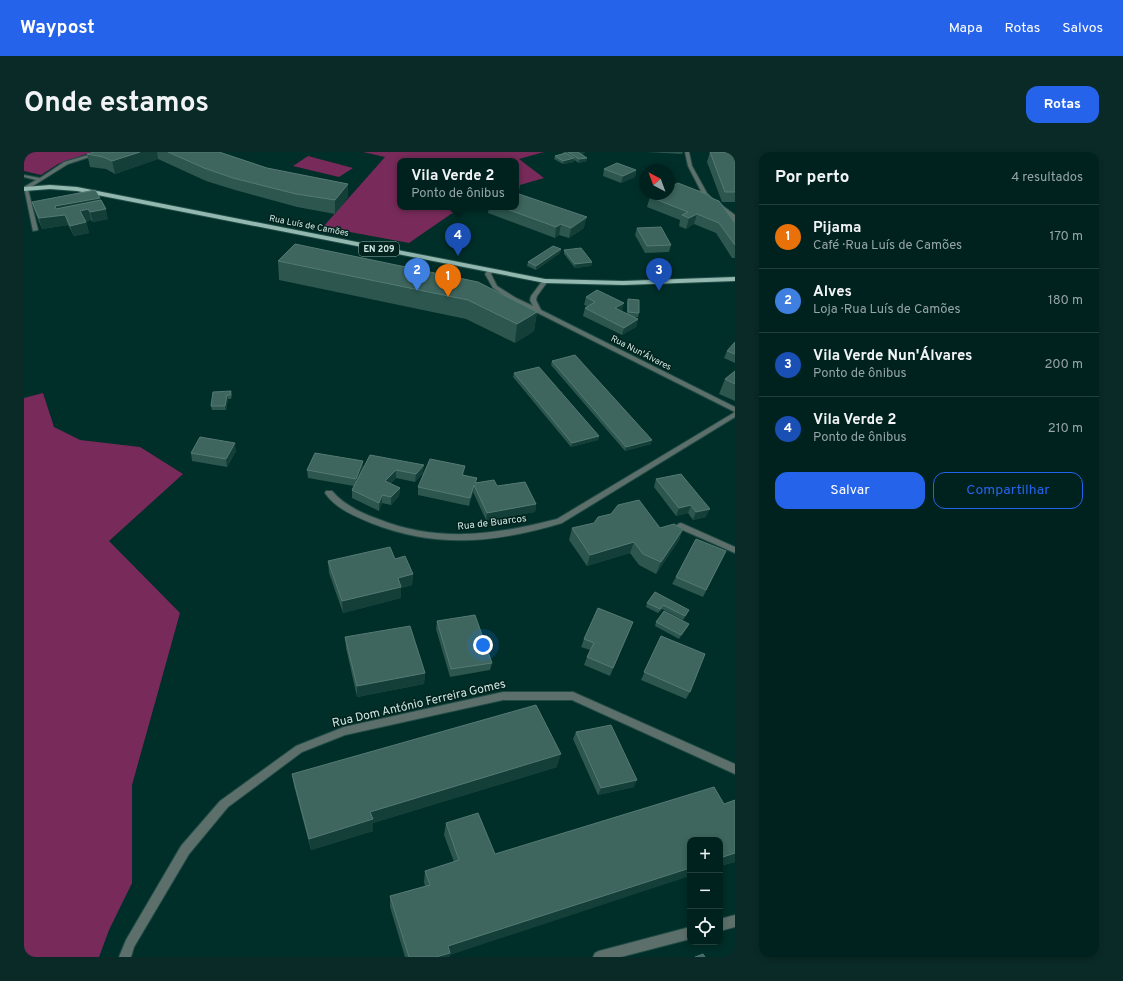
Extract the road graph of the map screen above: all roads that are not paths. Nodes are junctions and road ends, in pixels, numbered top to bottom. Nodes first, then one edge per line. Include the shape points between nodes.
1 (103, 152) edge
2 (687, 152) edge
3 (24, 176) edge
4 (40, 179) junction
5 (25, 188) edge
6 (735, 221) edge
7 (35, 230) dead end
8 (490, 271) junction
9 (735, 278) edge
10 (545, 281) junction
11 (539, 313) junction
12 (735, 410) edge
13 (735, 414) edge
14 (329, 493) dead end
15 (681, 526) edge
16 (735, 550) edge
17 (735, 769) edge
18 (735, 921) edge
19 (723, 924) edge
20 (687, 934) edge
21 (126, 957) edge
22 (599, 957) edge

1 - 4 street via 66,163
2 - 6 street via 690,166 706,196
3 - 4 street
4 - 5 street
5 - 7 street
5 - 8 main road, Rua Luís de Camões / EN 209 via 50,187 84,191
8 - 10 main road, Rua Luís de Camões / EN 209
8 - 11 street, Rua Nun'Álvares via 488,274 495,287
9 - 10 main road, Rua Luís de Camões / EN 209 via 623,283
10 - 11 street via 532,300
11 - 12 street, Rua Nun'Álvares
13 - 14 street, Rua de Buarcos via 559,521 527,530 452,538 402,533 352,512
15 - 16 street
17 - 21 street, Rua Dom António Ferreira Gomes via 573,696 504,696 344,731 299,749 224,804 185,850 130,944
18 - 19 street
20 - 22 street

